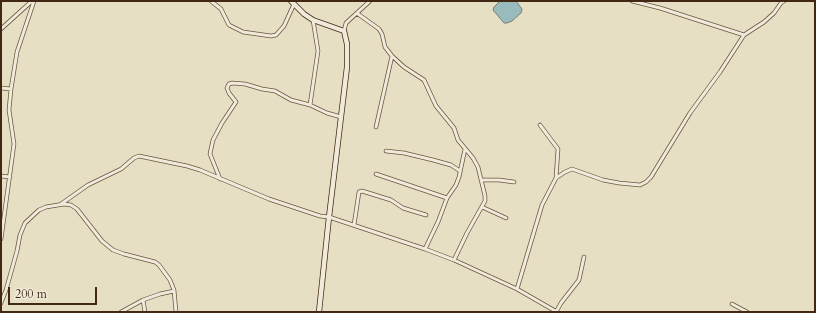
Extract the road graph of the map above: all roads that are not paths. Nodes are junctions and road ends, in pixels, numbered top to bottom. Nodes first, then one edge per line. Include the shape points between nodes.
1 (33, 1) edge
2 (211, 1) edge
3 (370, 1) edge
4 (632, 1) edge
5 (784, 1) edge
6 (292, 3) edge
7 (358, 14) junction
8 (313, 20) junction
9 (1, 29) edge
10 (344, 31) junction
11 (744, 35) junction
12 (392, 56) junction
13 (1, 88) edge
14 (11, 89) junction
15 (310, 105) junction
16 (340, 117) junction
17 (540, 125) dead end
18 (376, 127) dead end
19 (465, 149) junction
20 (386, 150) dead end
21 (461, 171) junction
22 (376, 174) dead end
23 (1, 176) edge
24 (10, 177) junction
25 (556, 178) junction
26 (220, 179) junction
27 (482, 180) junction
28 (514, 182) dead end
29 (447, 198) junction
30 (1, 200) edge
31 (7, 200) junction
32 (61, 204) junction
33 (482, 207) junction
34 (426, 215) dead end
35 (329, 217) junction
36 (506, 218) dead end
37 (2, 220) edge
38 (354, 225) junction
39 (1, 239) edge
40 (425, 249) junction
41 (584, 257) dead end
42 (454, 260) junction
43 (517, 289) junction
44 (174, 291) junction
45 (143, 300) junction
46 (1, 303) edge
47 (732, 304) dead end
48 (121, 312) edge
49 (145, 312) edge
50 (176, 312) edge
51 (319, 312) edge
52 (556, 312) edge
53 (747, 312) edge

1 - 9 street
1 - 14 street via 17,52
2 - 6 street via 221,9 229,25 243,32 271,36 276,35 284,26
3 - 7 street
4 - 11 street
5 - 11 street via 764,22
6 - 8 street
7 - 10 street via 346,23
7 - 12 street via 379,29 385,47
8 - 10 street
8 - 15 street via 318,51
10 - 16 street via 348,56
11 - 25 street via 646,182 640,185 619,183 572,169
12 - 18 street
12 - 19 street via 424,80 436,106 454,128 458,140
13 - 14 street
14 - 24 street via 9,110 14,144
15 - 16 street
15 - 26 street via 291,100 275,91 245,84 229,84 227,88 236,102 213,140 210,154
16 - 35 street
17 - 25 street via 558,148
19 - 21 street
19 - 27 street via 473,158
20 - 21 street via 437,161
21 - 29 street via 454,190
22 - 29 street
23 - 24 street
24 - 31 street
25 - 43 street via 542,205
26 - 32 street via 187,166 139,156
26 - 35 street via 301,210
27 - 28 street
27 - 33 street via 485,196
29 - 40 street
30 - 31 street
31 - 37 street
32 - 44 street via 71,205 77,209 102,241 113,250 155,262 170,280
32 - 46 street via 39,210 25,223
33 - 36 street
33 - 42 street
34 - 38 street via 362,191 358,193
35 - 38 street
35 - 51 street
37 - 39 street
38 - 40 street
40 - 42 street
41 - 52 street via 579,280
42 - 43 street
43 - 52 street
44 - 45 street
44 - 50 street
45 - 48 street
45 - 49 street
47 - 53 street

